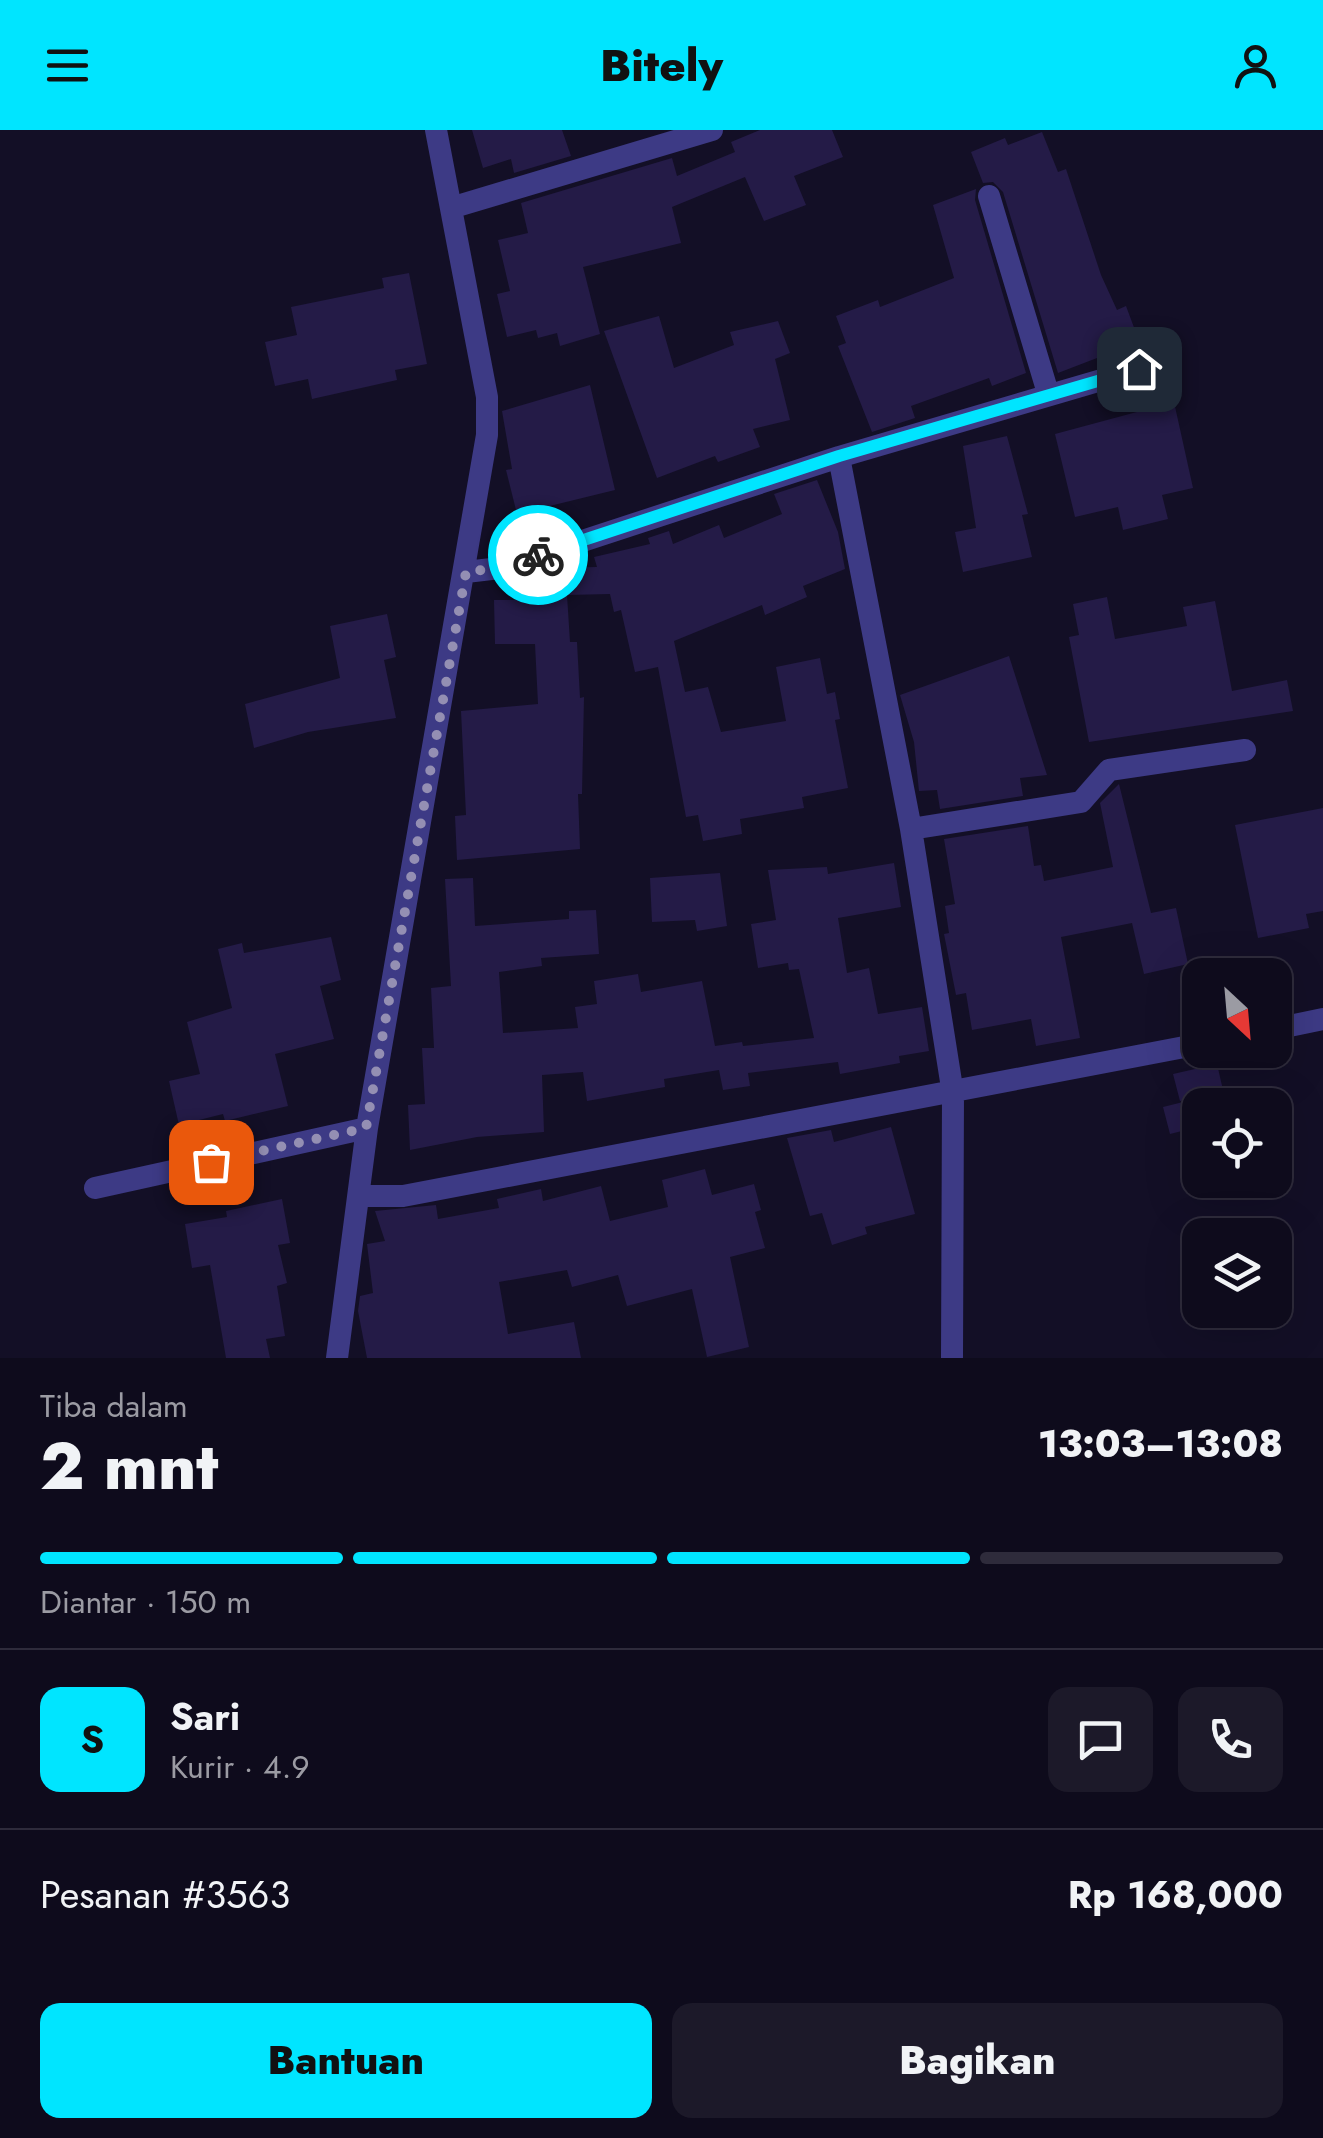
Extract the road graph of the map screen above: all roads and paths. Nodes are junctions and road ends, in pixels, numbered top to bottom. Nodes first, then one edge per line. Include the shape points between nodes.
1 (436, 130) edge
2 (712, 130) edge
3 (989, 196) dead end
4 (454, 207) junction
5 (1139, 369) dead end
6 (1048, 393) junction
7 (839, 456) junction
8 (466, 572) junction
9 (1245, 750) dead end
10 (911, 829) junction
11 (1323, 1019) edge
12 (1292, 1025) edge
13 (1182, 1048) edge
14 (953, 1094) junction
15 (366, 1128) junction
16 (95, 1188) dead end
17 (361, 1196) junction
18 (337, 1358) edge
19 (952, 1358) edge

1 - 4 street
2 - 4 street
3 - 6 street
4 - 8 street via 487,397
5 - 6 street
6 - 7 street
7 - 8 street via 500,568
7 - 10 street
8 - 15 street
9 - 10 street via 1109,770 1081,802
10 - 14 street
11 - 12 street
13 - 14 street
14 - 17 street via 404,1196
14 - 19 street
15 - 16 street
15 - 17 street
17 - 18 street

